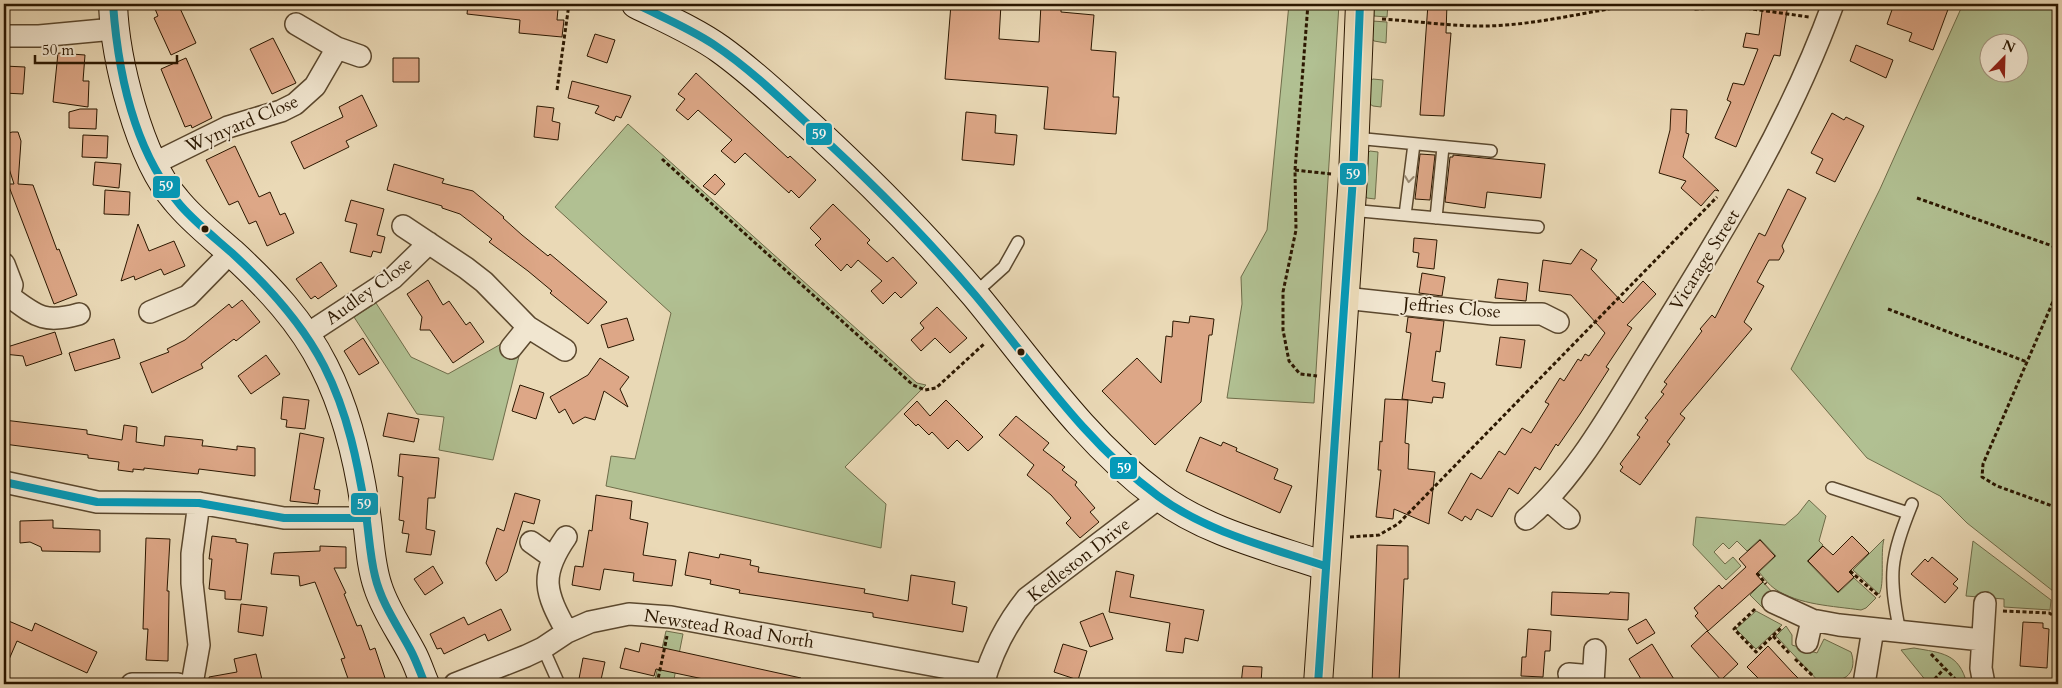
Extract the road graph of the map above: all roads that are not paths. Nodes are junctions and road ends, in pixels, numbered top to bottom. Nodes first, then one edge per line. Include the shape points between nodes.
1 (636, 4) edge
2 (1360, 11) edge
3 (1830, 12) edge
4 (114, 16) edge
5 (296, 24) dead end
6 (4, 36) edge
7 (337, 48) junction
8 (360, 56) dead end
9 (1354, 138) junction
10 (1414, 144) junction
11 (1443, 147) junction
12 (1491, 152) dead end
13 (153, 164) junction
14 (1349, 210) junction
15 (1405, 215) junction
16 (1436, 218) junction
17 (403, 226) dead end
18 (1538, 227) dead end
19 (1018, 242) dead end
20 (429, 243) junction
21 (231, 252) junction
22 (4, 264) edge
23 (974, 294) junction
24 (6, 296) edge
25 (1344, 298) junction
26 (150, 313) dead end
27 (79, 314) dead end
28 (1558, 322) dead end
29 (528, 327) junction
30 (306, 335) junction
31 (511, 348) dead end
32 (565, 350) dead end
33 (4, 482) edge
34 (1832, 488) dead end
35 (1160, 497) junction
36 (1548, 500) junction
37 (200, 503) junction
38 (367, 518) junction
39 (1569, 518) dead end
40 (1526, 519) dead end
41 (566, 537) dead end
42 (530, 542) dead end
43 (552, 557) junction
44 (1325, 566) junction
45 (1773, 602) dead end
46 (1985, 606) road end
47 (1812, 620) junction
48 (1873, 629) junction
49 (567, 632) junction
50 (1908, 633) junction
51 (1982, 640) junction
52 (1807, 642) dead end
53 (544, 648) junction
54 (1595, 650) dead end
55 (1569, 674) dead end
56 (985, 679) edge
57 (1593, 680) edge
58 (132, 684) edge
59 (178, 684) edge
60 (192, 684) edge
61 (425, 684) edge
62 (455, 684) edge
63 (559, 684) edge
64 (1318, 684) edge
65 (1864, 684) edge
66 (1984, 684) edge

1 - 23 street via 719,48 771,91 901,214
2 - 9 main road
3 - 36 street, Vicarage Street via 1787,115 1749,187 1613,409
4 - 6 street via 39,36
4 - 13 street via 129,102
5 - 7 street
7 - 8 street
7 - 13 street, Wynyard Close via 315,86 295,104 228,128
9 - 10 lane
9 - 14 main road
10 - 11 lane
10 -> 15 lane
11 - 12 lane
11 - 16 lane
13 - 21 street via 174,198
14 - 15 lane
14 - 25 main road
15 - 16 lane
16 - 18 lane
17 - 20 street, Audley Close
19 - 23 lane via 1004,267
20 - 29 street, Audley Close via 484,282
20 - 30 street, Audley Close via 393,278
21 - 26 street via 188,296
21 - 30 street via 283,304
22 - 24 street via 12,285
23 - 35 street via 1104,450
24 - 27 street via 32,314 47,318 60,320
25 - 28 street, Jeffries Close via 1493,314 1542,314
25 - 44 main road
29 - 31 street
29 - 32 street, Audley Close
30 - 38 street via 324,366 343,413
33 - 37 street via 97,502
34 - 50 lane via 1910,509 1895,549 1892,569 1895,607
35 - 44 street via 1223,531
35 - 56 street, Kedleston Drive via 1027,598 1000,638
36 - 39 street
36 - 40 street, Vicarage Street
37 - 38 street via 284,518
37 - 60 street via 192,554 199,645
38 - 61 street via 378,588
41 - 43 street
42 - 43 street
43 - 49 street via 548,568 550,590
44 - 64 main road
45 - 47 street
46 - 51 street
47 - 48 street
47 - 52 street
48 - 50 street
48 - 65 street
49 - 53 street, Newstead Road North
49 - 56 street, Newstead Road North via 612,616 629,614 672,618
50 - 51 street
51 - 66 street
53 - 62 street, Newstead Road North
53 - 63 lane
54 - 57 street
55 - 57 street
58 - 59 street

